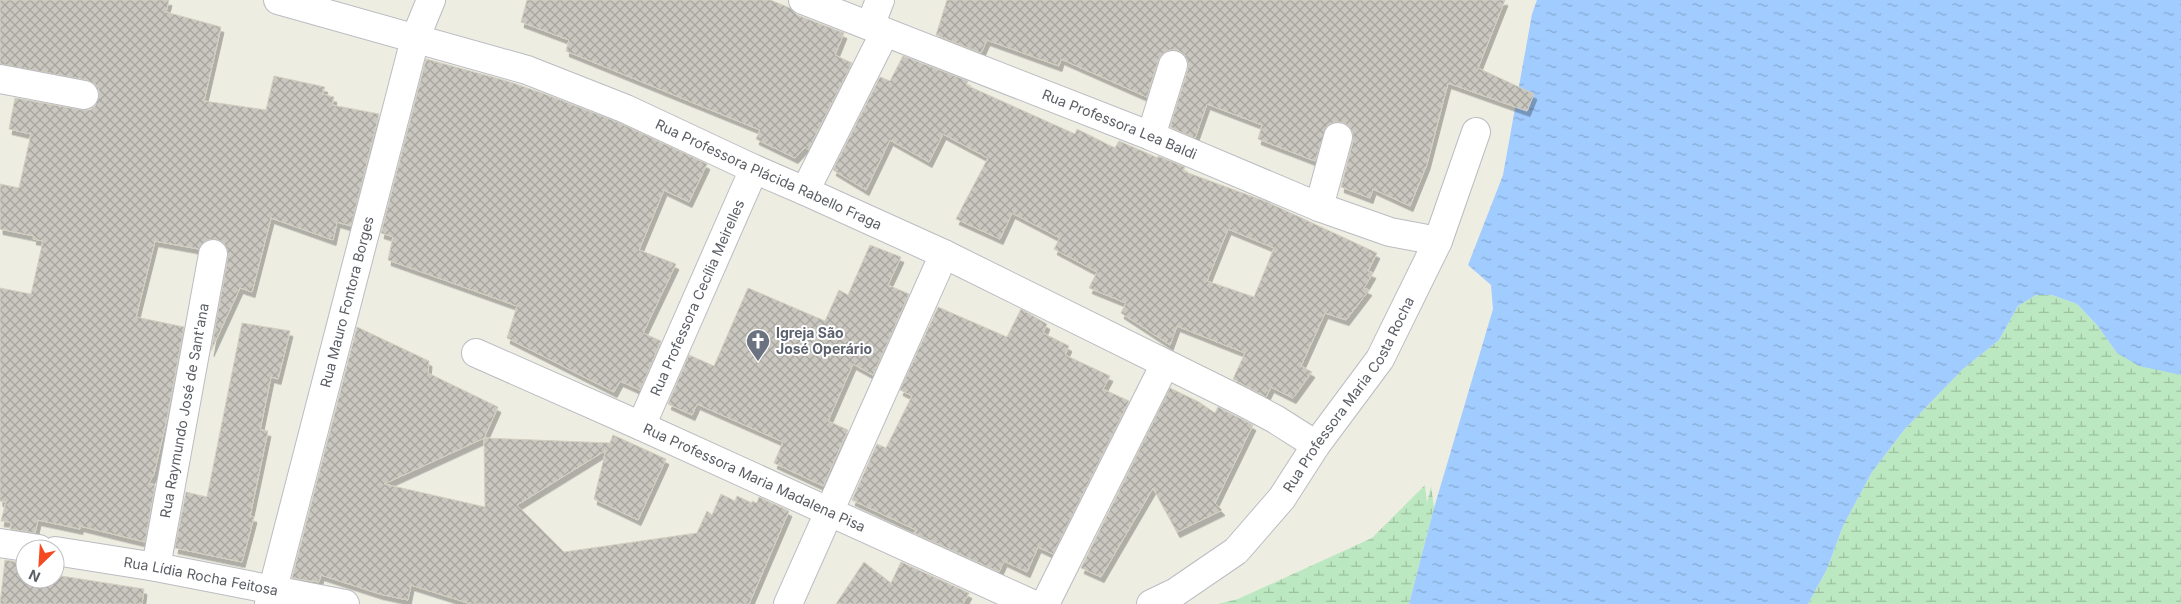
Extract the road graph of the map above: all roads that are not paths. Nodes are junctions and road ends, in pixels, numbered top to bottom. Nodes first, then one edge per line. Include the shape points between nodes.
1 (278, 0) edge
2 (431, 0) edge
3 (803, 0) edge
4 (880, 0) edge
5 (877, 29) junction
6 (416, 39) junction
7 (1173, 65) dead end
8 (0, 79) edge
9 (84, 96) dead end
10 (1476, 132) dead end
11 (1151, 136) junction
12 (1338, 137) dead end
13 (754, 169) junction
14 (805, 190) junction
15 (1319, 207) junction
16 (1438, 241) junction
17 (213, 254) dead end
18 (944, 254) junction
19 (476, 354) dead end
20 (1165, 364) junction
21 (641, 426) junction
22 (1316, 445) junction
23 (830, 512) junction
24 (0, 543) edge
25 (15, 545) edge
26 (65, 553) edge
27 (156, 567) junction
28 (271, 596) edge
29 (345, 604) edge
30 (788, 604) edge
31 (1032, 604) edge
32 (1045, 604) edge
33 (1151, 604) edge

1 - 6 street, Rua Professora Plácida Rabello Fraga
2 - 6 street, Rua Mauro Fontora Borges
3 - 5 street, Rua Professora Lea Baldi
4 - 5 street
5 - 11 street, Rua Professora Lea Baldi
5 - 14 street
6 - 13 street, Rua Professora Plácida Rabello Fraga via 528,70 626,109
6 - 28 street, Rua Mauro Fontora Borges
7 - 11 street
8 - 9 street
10 - 16 street, Rua Professora Maria Costa Rocha
11 - 15 street, Rua Professora Lea Baldi
12 - 15 street
13 - 14 street, Rua Professora Plácida Rabello Fraga
13 - 21 street, Rua Professora Cecília Meirelles
14 - 18 street, Rua Professora Plácida Rabello Fraga
15 - 16 street, Rua Professora Lea Baldi via 1390,232
16 - 22 street, Rua Professora Maria Costa Rocha via 1380,359
17 - 27 street, Rua Raymundo José de Sant'ana
18 - 20 street, Rua Professora Plácida Rabello Fraga
18 - 23 street
19 - 21 street, Rua Professora Maria Madalena Pisa
20 - 22 street, Rua Professora Plácida Rabello Fraga via 1275,419
20 - 32 street
21 - 23 street, Rua Professora Maria Madalena Pisa
22 - 33 street, Rua Professora Maria Costa Rocha via 1282,498 1236,551 1176,592
23 - 30 street
23 - 31 street, Rua Professora Maria Madalena Pisa
24 - 25 street
26 - 27 street, Rua Lídia Rocha Feitosa
27 - 28 street, Rua Lídia Rocha Feitosa
28 - 29 street, Rua Lídia Rocha Feitosa

